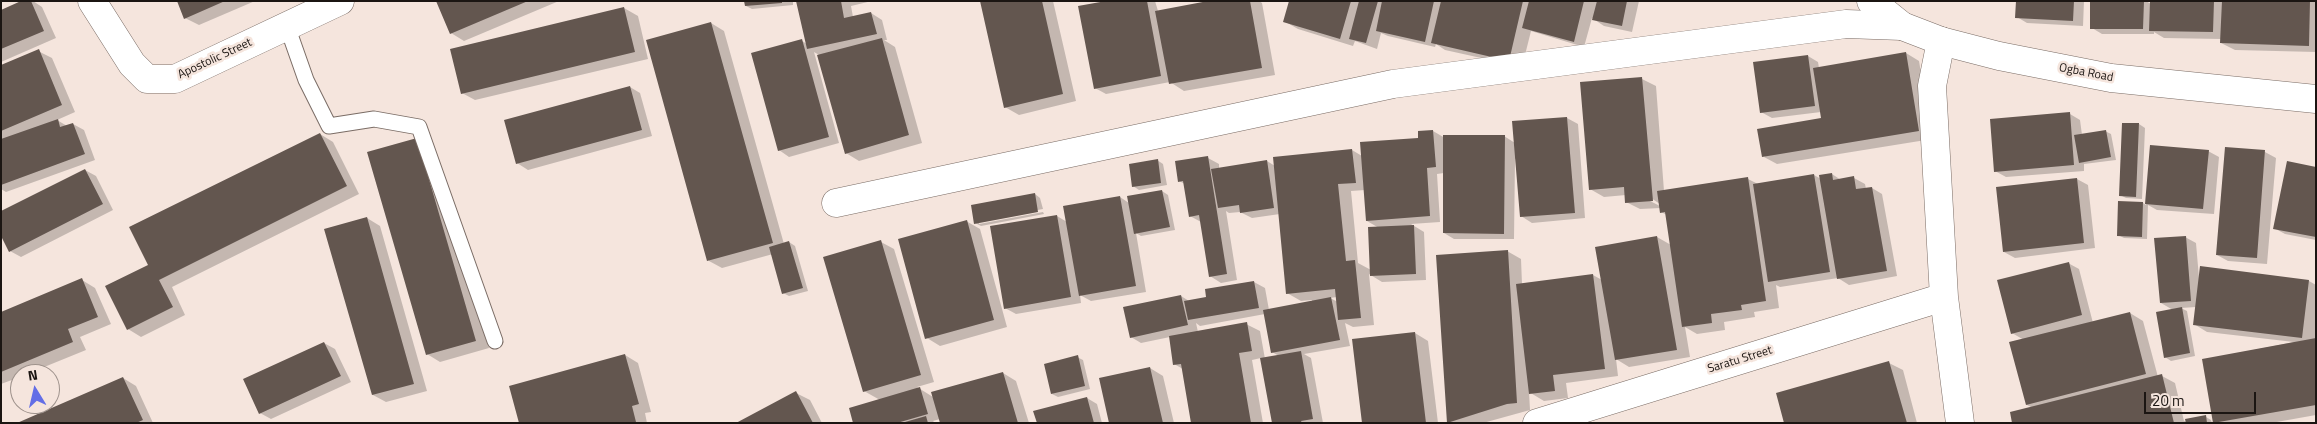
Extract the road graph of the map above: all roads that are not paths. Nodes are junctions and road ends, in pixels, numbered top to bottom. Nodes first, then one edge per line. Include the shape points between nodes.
1 (92, 1) edge
2 (340, 1) edge
3 (1870, 1) edge
4 (287, 26) junction
5 (1902, 26) junction
6 (1941, 41) junction
7 (2316, 98) edge
8 (836, 203) dead end
9 (1944, 297) junction
10 (495, 340) dead end
11 (1537, 423) edge
12 (1960, 423) edge

1 - 4 street, Apostolic Street via 132,64 147,79 175,79
2 - 4 street, Apostolic Street
3 - 5 street, Ogba Road
4 - 10 lane via 306,80 330,126 374,118 419,127
5 - 6 street, Ogba Road
5 - 8 street via 1846,24 1393,84
6 - 7 street, Ogba Road via 2111,78
6 - 9 street via 1932,86
9 - 11 street, Saratu Street
9 - 12 street

